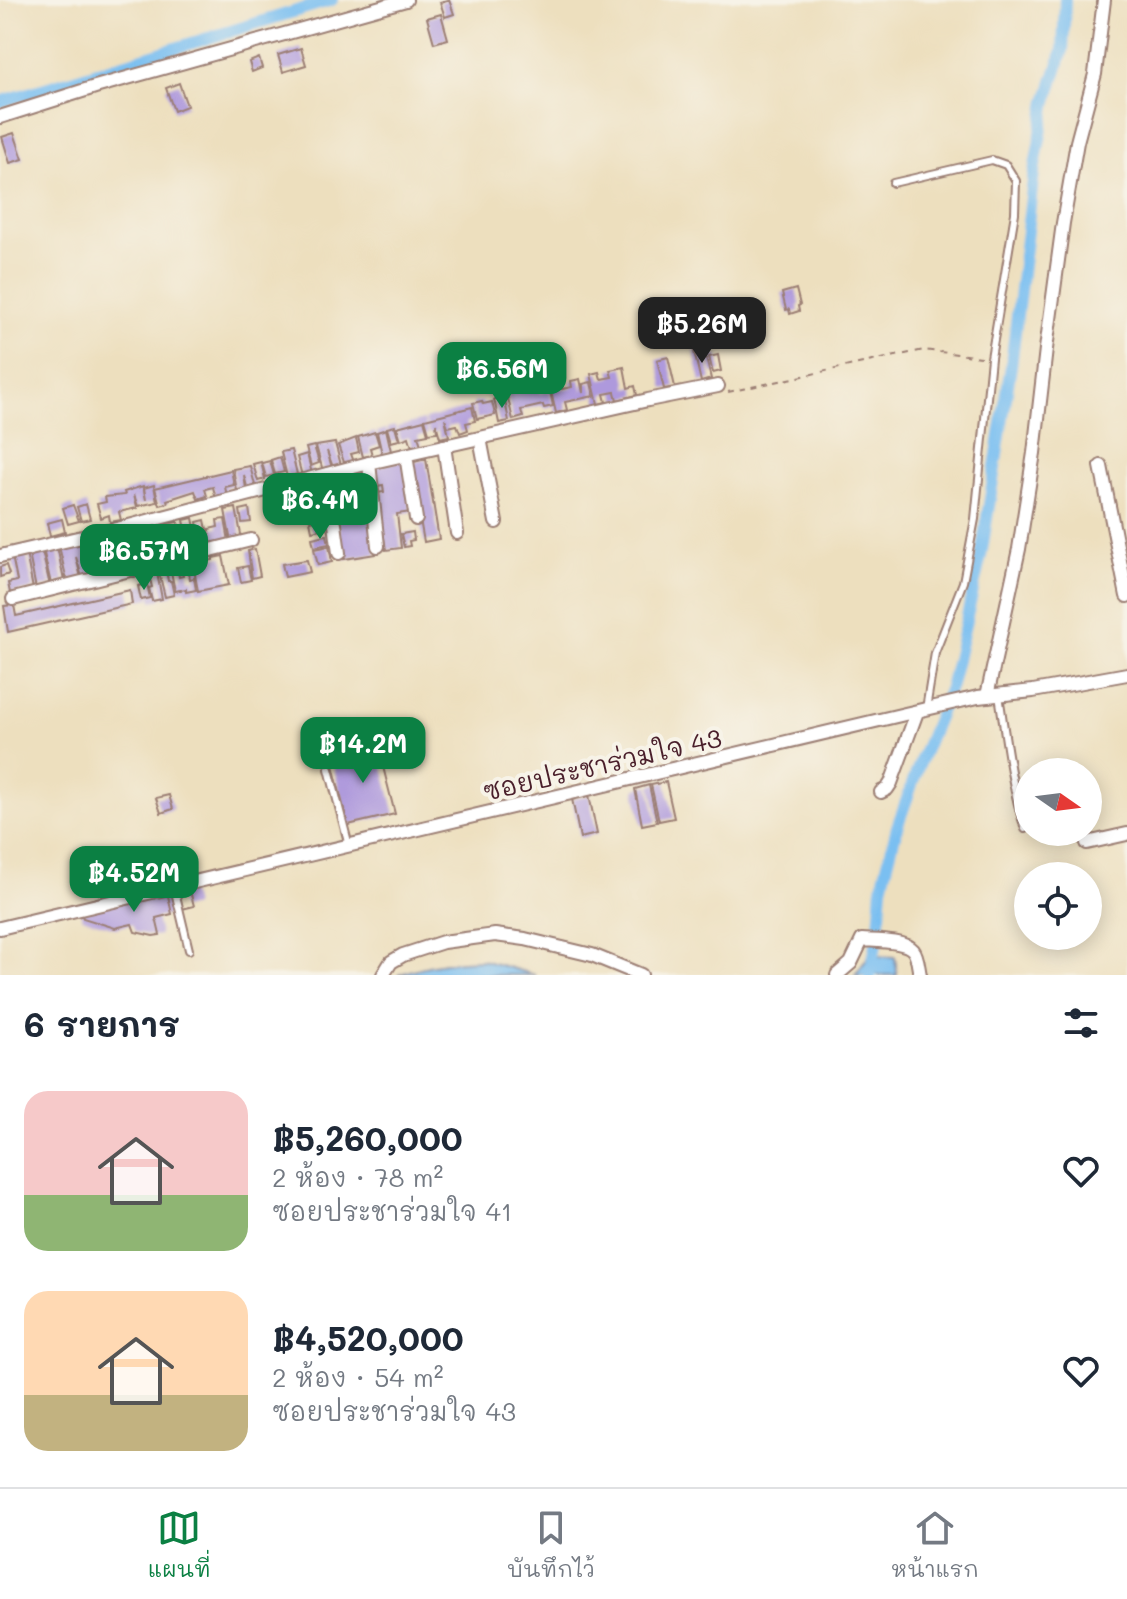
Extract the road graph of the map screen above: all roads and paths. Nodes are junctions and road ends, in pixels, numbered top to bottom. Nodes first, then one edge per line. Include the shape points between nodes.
1 (406, 0) edge
2 (1104, 0) edge
3 (0, 117) edge
4 (893, 183) dead end
5 (991, 358) junction
6 (721, 389) joint
7 (480, 438) junction
8 (444, 446) junction
9 (406, 455) junction
10 (369, 463) junction
11 (1101, 466) dead end
12 (328, 474) junction
13 (416, 519) dead end
14 (496, 522) dead end
15 (125, 527) junction
16 (457, 533) dead end
17 (251, 540) dead end
18 (378, 546) dead end
19 (339, 553) dead end
20 (0, 556) edge
21 (134, 570) junction
22 (1126, 579) edge
23 (1127, 596) edge
24 (13, 599) dead end
25 (1127, 674) edge
26 (988, 696) junction
27 (925, 710) junction
28 (329, 769) dead end
29 (1014, 783) edge
30 (881, 792) dead end
31 (1127, 834) edge
32 (1102, 840) edge
33 (349, 846) junction
34 (174, 887) junction
35 (0, 928) edge
36 (189, 950) dead end
37 (383, 975) edge
38 (641, 975) edge
39 (837, 975) edge
40 (920, 975) edge

1 - 3 street
2 - 26 street via 1095,74 1063,223 1019,549
4 - 5 lane via 992,160 1006,165 1016,181
5 - 6 path via 924,350
5 - 27 lane via 975,519 963,582 935,653
6 - 7 street
7 - 8 street
7 - 14 street
8 - 9 street
8 - 16 street
9 - 10 street
9 - 13 street
10 - 12 street
10 - 18 street
11 - 22 street
12 - 15 street
12 - 19 street
15 - 20 street
15 - 21 street
17 - 21 street
21 - 24 street
22 - 23 street
25 - 26 street, ซอยประชาร่วมใจ 43
26 - 27 street, ซอยประชาร่วมใจ 43
26 - 29 lane
27 - 30 street via 891,783
27 - 33 street, ซอยประชาร่วมใจ 43
28 - 33 lane
31 - 32 street
33 - 34 street, ซอยประชาร่วมใจ 43
34 - 35 street, ซอยประชาร่วมใจ 43
34 - 36 lane
37 - 38 street via 403,955 443,942 495,935 592,955
39 - 40 street via 851,963 862,940 910,946

